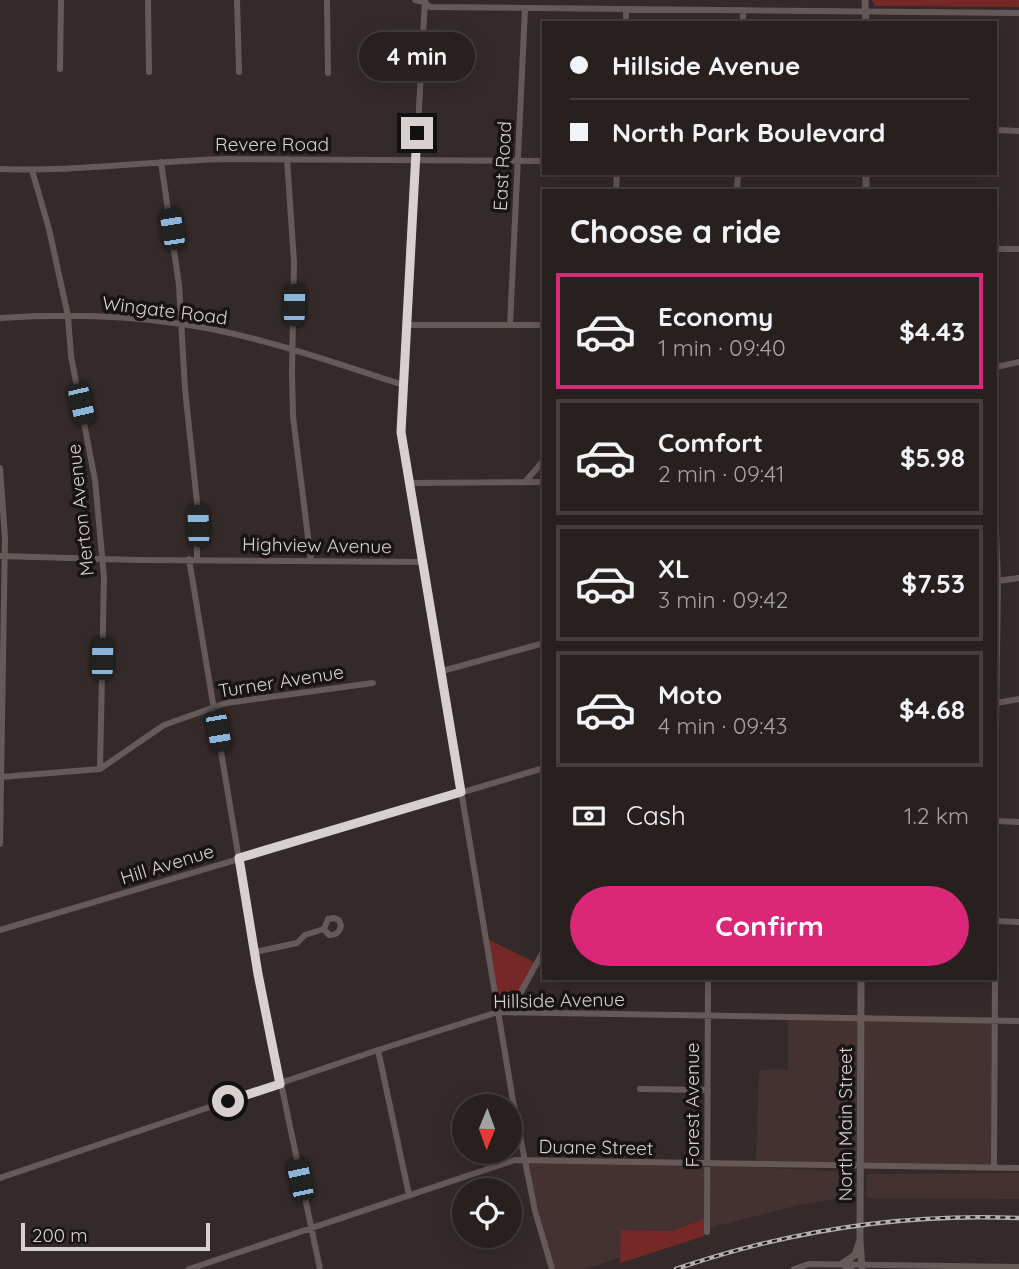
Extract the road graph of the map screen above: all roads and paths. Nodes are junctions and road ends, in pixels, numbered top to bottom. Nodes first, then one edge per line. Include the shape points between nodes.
1 (61, 0) edge
2 (148, 0) edge
3 (237, 0) edge
4 (327, 0) edge
5 (415, 0) edge
6 (865, 0) edge
7 (426, 1) edge
8 (525, 9) junction
9 (626, 9) junction
10 (743, 10) junction
11 (866, 11) junction
12 (1019, 12) edge
13 (626, 21) edge
14 (743, 21) edge
15 (866, 21) edge
16 (60, 69) dead end
17 (149, 72) dead end
18 (239, 72) dead end
19 (328, 73) dead end
20 (997, 131) edge
21 (1019, 131) edge
22 (288, 159) junction
23 (518, 160) junction
24 (542, 160) edge
25 (415, 161) junction
26 (161, 162) junction
27 (0, 169) edge
28 (32, 170) junction
29 (997, 248) edge
30 (1019, 249) edge
31 (68, 316) junction
32 (0, 318) edge
33 (182, 324) junction
34 (510, 325) junction
35 (542, 325) edge
36 (406, 326) junction
37 (293, 350) junction
38 (1019, 362) edge
39 (997, 367) edge
40 (404, 385) junction
41 (542, 462) edge
42 (0, 468) edge
43 (525, 482) junction
44 (542, 482) edge
45 (410, 483) junction
46 (3, 556) edge
47 (103, 559) junction
48 (189, 559) junction
49 (197, 559) junction
50 (312, 561) junction
51 (423, 562) junction
52 (1019, 578) edge
53 (997, 581) edge
54 (542, 644) edge
55 (442, 671) junction
56 (373, 683) dead end
57 (1019, 699) edge
58 (997, 703) edge
59 (214, 707) junction
60 (100, 769) junction
61 (542, 769) edge
62 (1, 777) edge
63 (1, 789) edge
64 (461, 792) junction
65 (997, 821) edge
66 (1019, 822) edge
67 (0, 844) edge
68 (239, 858) junction
69 (997, 921) edge
70 (1019, 922) edge
71 (324, 929) dead end
72 (0, 930) edge
73 (255, 952) junction
74 (542, 954) edge
75 (708, 980) edge
76 (861, 980) edge
77 (995, 980) edge
78 (498, 1013) junction
79 (515, 1013) junction
80 (708, 1017) junction
81 (862, 1019) junction
82 (996, 1020) junction
83 (1019, 1021) edge
84 (378, 1050) junction
85 (280, 1084) junction
86 (640, 1089) dead end
87 (708, 1090) junction
88 (524, 1161) junction
89 (708, 1164) junction
90 (860, 1167) junction
91 (994, 1168) junction
92 (1019, 1168) edge
93 (0, 1178) edge
94 (409, 1195) junction
95 (311, 1228) junction
96 (707, 1232) dead end
97 (860, 1240) junction
98 (842, 1264) junction
99 (863, 1266) edge
100 (1019, 1267) edge
101 (994, 1268) edge
102 (189, 1269) edge
103 (320, 1269) edge
104 (552, 1269) edge
105 (794, 1269) edge
106 (851, 1269) edge

1 - 16 street
2 - 17 street
3 - 18 street
4 - 19 street
5 - 7 street
6 - 11 street
7 - 8 street via 430,7
7 - 25 street
8 - 9 street
8 - 23 street, East Road
9 - 10 street
9 - 13 street
10 - 11 street
10 - 14 street
11 - 12 street
11 - 15 street
20 - 21 street
22 - 25 street, Revere Road
22 - 26 street, Revere Road
22 - 37 street via 295,262
23 - 24 street, Revere Road
23 - 25 street, Revere Road
23 - 34 street, East Road
25 - 36 street
26 - 28 street, Revere Road
26 - 33 street
27 - 28 street, Revere Road
28 - 31 street, Merton Avenue
29 - 30 street
31 - 32 street, Wingate Road
31 - 33 street, Wingate Road
31 - 47 street, Merton Avenue
33 - 37 street, Wingate Road
33 - 49 street
34 - 35 street
34 - 36 street
36 - 40 street
37 - 40 street, Wingate Road
37 - 50 street via 293,416
38 - 39 street
40 - 45 street via 401,432
41 - 43 street
42 - 46 street
43 - 44 street
43 - 45 street
45 - 51 street
46 - 47 street, Highview Avenue
46 - 62 street
47 - 48 street, Highview Avenue
47 - 60 street, Merton Avenue
48 - 49 street, Highview Avenue
48 - 59 street
49 - 50 street, Highview Avenue
50 - 51 street, Highview Avenue
51 - 55 street
52 - 53 street
54 - 55 street
55 - 64 street
56 - 59 street, Turner Avenue
57 - 58 street
59 - 60 street, Turner Avenue via 164,725
59 - 68 street
60 - 62 street, Turner Avenue
61 - 64 street, Hill Avenue
62 - 63 street
63 - 67 street
64 - 68 street, Hill Avenue
64 - 78 street
65 - 66 street
68 - 72 street, Hill Avenue
68 - 73 street
69 - 70 street
71 - 73 street via 297,943
73 - 85 street
74 - 79 street
75 - 80 street, Forest Avenue
76 - 81 street, North Main Street
77 - 82 street
78 - 79 street, Hillside Avenue
78 - 84 street, Hillside Avenue
78 - 88 street
79 - 80 street, Hillside Avenue
80 - 81 street, Hillside Avenue
80 - 87 street, Forest Avenue
81 - 82 street, Hillside Avenue
81 - 90 street, North Main Street
82 - 83 street, Hillside Avenue
82 - 91 street
84 - 85 street, Hillside Avenue
84 - 94 street
85 - 93 street, Hillside Avenue
85 - 95 street
86 - 87 street
87 - 89 street, Forest Avenue
88 - 89 street, Duane Street
88 - 94 street, Duane Street via 514,1160
88 - 104 street
89 - 90 street, Duane Street
89 - 96 street, Forest Avenue
90 - 91 street, Duane Street
90 - 97 street, North Main Street
91 - 92 street, Duane Street
94 - 95 street, Duane Street
95 - 102 street, Duane Street
95 - 103 street
97 - 98 street via 855,1255
97 - 99 street, North Main Street
98 - 99 street
98 - 105 street
98 - 106 street
99 - 101 street
100 - 101 street

